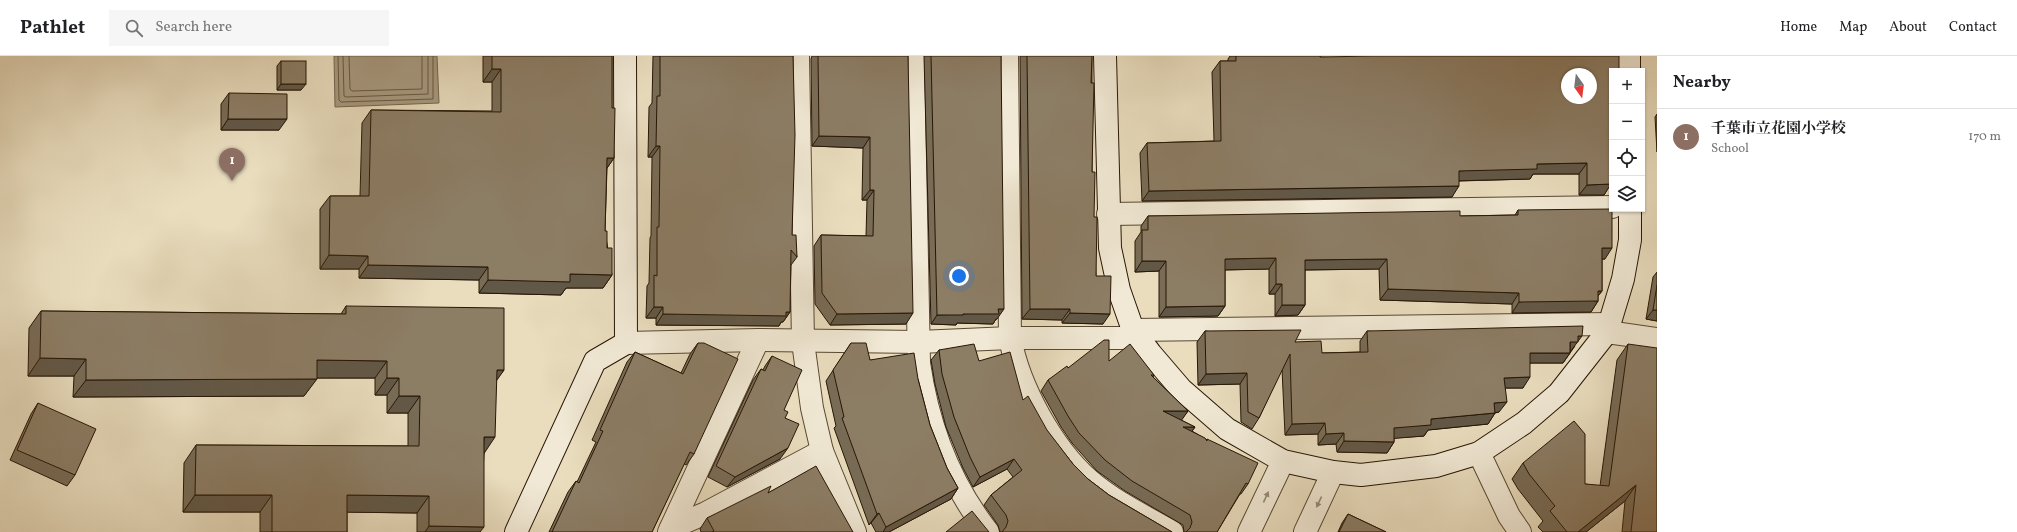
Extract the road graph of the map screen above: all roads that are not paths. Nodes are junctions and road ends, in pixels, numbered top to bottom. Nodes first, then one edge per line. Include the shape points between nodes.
1 (625, 56) edge
2 (798, 56) edge
3 (913, 56) edge
4 (1007, 56) edge
5 (1105, 56) edge
6 (1629, 56) edge
7 (1629, 68) edge
8 (1609, 207) edge
9 (1630, 212) edge
10 (1108, 214) junction
11 (1608, 328) junction
12 (1136, 334) junction
13 (1010, 338) junction
14 (1657, 339) edge
15 (758, 340) junction
16 (803, 342) junction
17 (919, 342) junction
18 (626, 343) junction
19 (822, 451) junction
20 (1479, 453) junction
21 (1283, 461) junction
22 (1333, 472) junction
23 (670, 530) edge
24 (516, 532) edge
25 (855, 532) edge
26 (988, 532) edge
27 (1172, 532) edge
28 (1249, 532) edge
29 (1305, 532) edge
30 (1520, 532) edge

1 - 18 street
2 - 16 street
3 - 17 street
4 - 13 street
5 - 10 street
6 - 7 street
8 - 10 street
9 - 11 street via 1630,240 1623,279
10 - 12 street via 1110,248 1120,290
11 - 12 street
11 - 14 street
11 - 20 street via 1559,393 1524,423
12 - 13 street
12 - 21 street via 1181,389 1227,429
13 - 17 street
13 - 27 street via 1020,377 1054,437 1071,461 1090,480 1112,496
15 - 16 street
15 - 18 street
15 - 23 street
16 - 17 street
16 - 19 street via 812,408
17 - 26 street via 923,393 939,447 962,496
18 - 24 street via 596,361
19 - 23 street
19 - 25 street
20 - 22 street via 1436,466 1394,472 1361,475
20 - 30 street via 1509,516
21 - 22 street
28 -> 21 street
22 -> 29 street

